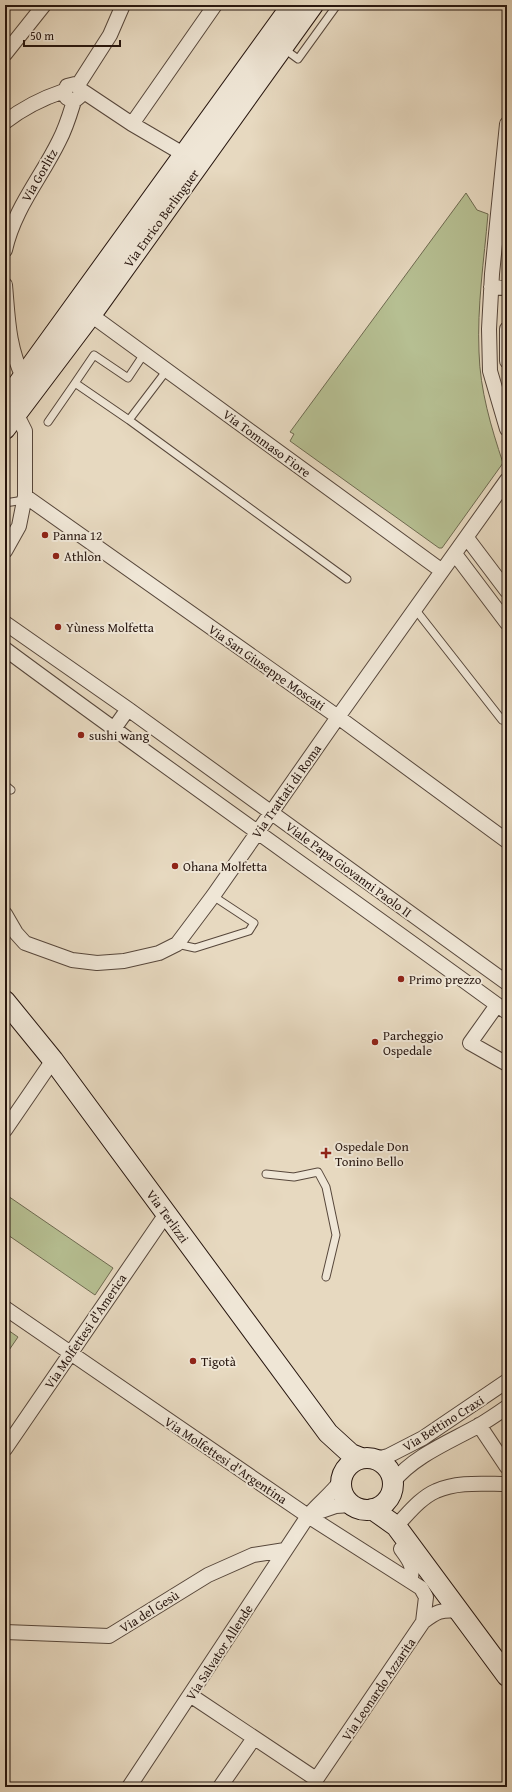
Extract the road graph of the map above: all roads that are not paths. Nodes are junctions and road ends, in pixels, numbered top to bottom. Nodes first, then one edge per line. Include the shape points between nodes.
1 (44, 5) edge
2 (123, 5) edge
3 (215, 5) edge
4 (292, 5) edge
5 (313, 5) edge
6 (337, 5) edge
7 (282, 48) junction
8 (5, 54) edge
9 (74, 92) junction
10 (5, 122) edge
11 (132, 124) junction
12 (507, 124) edge
13 (506, 149) edge
14 (185, 155) junction
15 (5, 250) edge
16 (5, 285) edge
17 (491, 287) junction
18 (507, 288) edge
19 (91, 315) junction
20 (507, 329) edge
21 (7, 335) edge
22 (144, 354) junction
23 (507, 361) edge
24 (167, 370) junction
25 (23, 377) junction
26 (75, 383) junction
27 (9, 415) edge
28 (129, 420) junction
29 (48, 422) dead end
30 (507, 429) edge
31 (507, 480) edge
32 (24, 498) junction
33 (5, 504) edge
34 (467, 538) junction
35 (5, 551) edge
36 (455, 554) junction
37 (442, 571) junction
38 (347, 579) dead end
39 (507, 591) edge
40 (415, 609) junction
41 (5, 623) edge
42 (507, 623) edge
43 (5, 649) edge
44 (128, 710) junction
45 (338, 717) junction
46 (502, 720) dead end
47 (113, 730) junction
48 (271, 812) junction
49 (256, 833) junction
50 (507, 841) edge
51 (213, 896) junction
52 (5, 914) edge
53 (413, 915) junction
54 (400, 933) junction
55 (177, 944) junction
56 (502, 980) edge
57 (485, 995) junction
58 (5, 1001) edge
59 (502, 1008) edge
60 (53, 1060) junction
61 (507, 1064) edge
62 (7, 1124) edge
63 (266, 1174) dead end
64 (166, 1214) junction
65 (326, 1277) dead end
66 (5, 1308) edge
67 (70, 1353) junction
68 (507, 1381) edge
69 (507, 1408) edge
70 (479, 1425) junction
71 (328, 1433) junction
72 (5, 1449) edge
73 (369, 1459) junction
74 (507, 1467) edge
75 (341, 1479) junction
76 (507, 1484) edge
77 (391, 1489) junction
78 (351, 1505) junction
79 (375, 1511) junction
80 (308, 1516) junction
81 (396, 1526) junction
82 (285, 1550) junction
83 (410, 1580) junction
84 (459, 1611) junction
85 (423, 1622) junction
86 (5, 1632) edge
87 (507, 1676) edge
88 (190, 1694) junction
89 (254, 1738) junction
90 (313, 1783) edge
91 (129, 1787) edge
92 (220, 1787) edge

1 - 8 street
2 - 9 street, Via Gorlitz via 110,35
3 - 11 street
4 - 14 main road, Via Enrico Berlinguer
5 - 7 main road, Via Enrico Berlinguer
6 - 7 lane via 298,59
7 - 19 main road, Via Enrico Berlinguer
9 - 10 street via 32,104
9 - 11 street
9 - 15 street, Via Gorlitz via 59,141 17,213 9,231
11 - 14 street
12 - 13 street
13 - 17 street
14 - 25 main road, Via Enrico Berlinguer
16 - 21 street
17 - 18 street
17 - 30 street via 490,371
19 - 22 street, Via Tommaso Fiore
19 - 27 main road, Via Enrico Berlinguer
20 - 23 street
21 - 25 street via 14,359
22 - 24 street, Via Tommaso Fiore
22 - 26 lane via 128,378 94,355
24 - 28 lane
24 - 37 street, Via Tommaso Fiore
25 - 27 main road, Via Enrico Berlinguer
26 - 28 lane
26 - 29 lane
27 - 32 street via 25,431
28 - 38 lane
31 - 34 street, Via Trattati di Roma
32 - 33 lane
32 - 35 street via 19,526
32 - 45 street, Via San Giuseppe Moscati
34 - 36 street, Via Trattati di Roma
34 - 39 street
36 - 37 street, Via Trattati di Roma
36 - 42 street
37 - 40 street, Via Trattati di Roma
40 - 45 street, Via Trattati di Roma
40 - 46 lane
41 - 44 street, Viale Papa Giovanni Paolo II
43 - 47 street, Viale Papa Giovanni Paolo II
44 - 47 street
44 - 48 street, Viale Papa Giovanni Paolo II
45 - 48 street, Via Trattati di Roma
45 - 50 street, Via San Giuseppe Moscati
47 - 49 street, Viale Papa Giovanni Paolo II
48 - 49 street, Via Trattati di Roma
48 - 53 street, Viale Papa Giovanni Paolo II
49 - 51 street, Via Trattati di Roma
49 - 54 street, Viale Papa Giovanni Paolo II
51 - 55 street, Via Trattati di Roma
51 - 55 lane via 254,923 248,931 195,948
52 - 55 street, Via Trattati di Roma via 25,943 72,960 97,964 124,961 159,953
53 - 54 street
53 - 56 street, Viale Papa Giovanni Paolo II
54 - 57 street, Viale Papa Giovanni Paolo II
56 - 57 street, Viale Papa Giovanni Paolo II
57 - 59 street, Viale Papa Giovanni Paolo II
58 - 60 main road, Via Terlizzi
59 - 61 street via 470,1043
60 - 62 street
60 - 64 main road, Via Terlizzi
63 - 65 lane via 294,1177 318,1172 326,1187 336,1235
64 - 67 street, Via Molfettesi d'America
64 - 71 main road, Via Terlizzi
66 - 67 street, Via Molfettesi d'Argentina
67 - 72 street, Via Molfettesi d'America
67 - 80 street, Via Molfettesi d'Argentina
68 - 73 street, Via Bettino Craxi via 423,1438 388,1456
69 - 70 street, Via Bettino Craxi
70 - 74 street
70 - 77 street, Via Bettino Craxi via 431,1451 400,1473
71 - 73 main road, Via Terlizzi via 351,1454
71 - 75 main road, Via Terlizzi
73 - 75 main road via 348,1465
73 - 77 main road via 388,1468
75 - 78 main road via 342,1493
75 - 80 street, Via Salvator Allende
76 - 81 street via 452,1486 435,1491
77 - 79 main road via 385,1502
77 - 81 main road
78 - 79 main road
78 - 80 street via 336,1506
79 - 81 main road
79 - 83 street via 411,1563
80 - 82 street, Via Salvator Allende
80 - 83 street, Via Molfettesi d'Argentina
81 - 84 main road
82 - 86 street, Via del Gesù via 253,1555 208,1575 109,1636
82 - 88 street, Via Salvator Allende
83 - 85 street, Via Molfettesi d'Argentina via 421,1588 426,1597
84 - 85 street, Via Leonardo Azzarita via 437,1612
84 - 87 main road
85 - 90 street, Via Leonardo Azzarita
88 - 89 street
88 - 91 street, Via Salvator Allende
89 - 90 street
89 - 92 street

